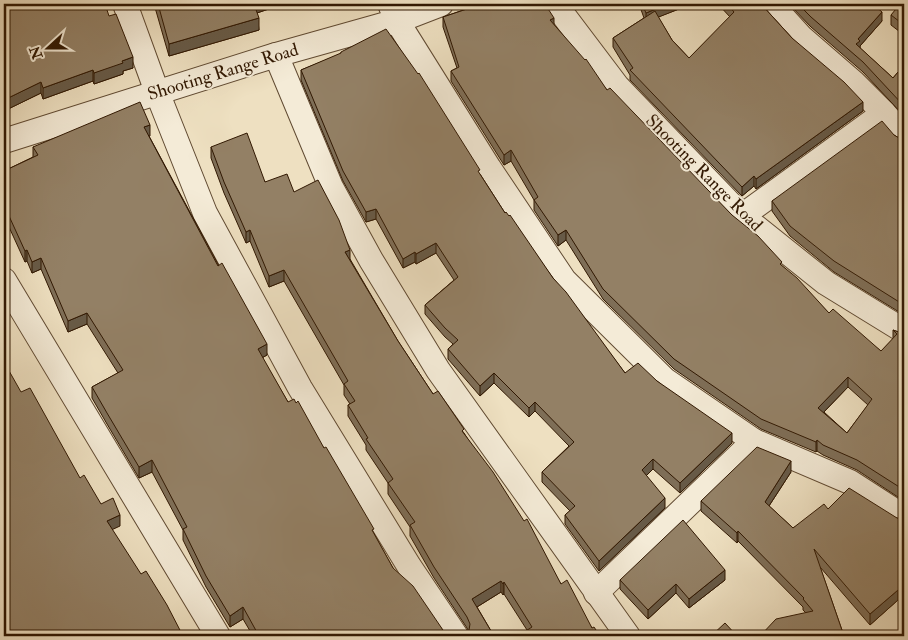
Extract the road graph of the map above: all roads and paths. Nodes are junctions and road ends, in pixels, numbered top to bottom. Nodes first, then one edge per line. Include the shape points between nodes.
1 (125, 4) edge
2 (441, 4) edge
3 (555, 4) edge
4 (771, 4) edge
5 (394, 12) edge
6 (276, 55) junction
7 (157, 92) junction
8 (884, 113) junction
9 (904, 136) edge
10 (4, 141) edge
11 (742, 216) junction
12 (4, 280) edge
13 (904, 331) edge
14 (754, 441) junction
15 (904, 517) edge
16 (596, 593) junction
17 (218, 636) edge
18 (456, 636) edge
19 (628, 636) edge

1 - 7 street
2 - 5 street, Shooting Range Road
3 - 11 street, Shooting Range Road via 616,86
4 - 8 street via 801,37
5 - 6 street, Shooting Range Road
5 - 14 street via 489,168 564,280 664,380
6 - 7 street, Shooting Range Road
6 - 16 street via 331,186 371,260 438,370
7 - 10 street, Shooting Range Road
7 - 18 street via 205,213 300,388 409,566
8 - 9 street
8 - 11 street
11 - 13 street, Shooting Range Road via 826,283
12 - 17 street
14 - 15 street via 850,482
14 - 16 street
16 - 19 street

